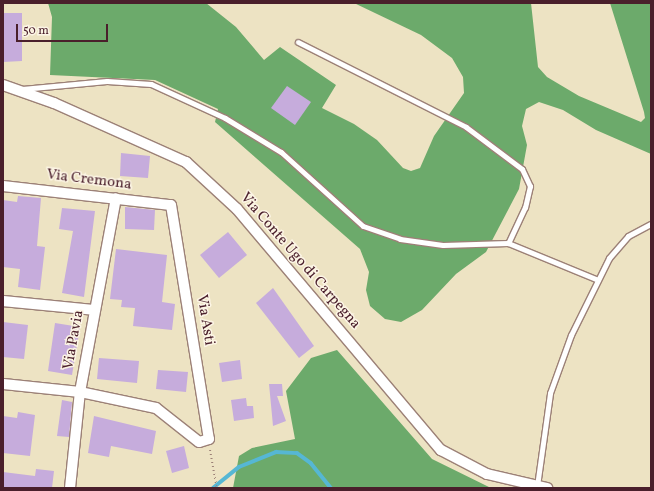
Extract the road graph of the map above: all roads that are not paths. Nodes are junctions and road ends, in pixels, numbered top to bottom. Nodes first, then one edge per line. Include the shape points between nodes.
1 (298, 42) dead end
2 (3, 85) edge
3 (17, 90) junction
4 (3, 186) edge
5 (116, 198) junction
6 (171, 205) joint
7 (651, 224) edge
8 (508, 243) junction
9 (598, 280) junction
10 (3, 301) edge
11 (94, 310) junction
12 (3, 384) edge
13 (80, 392) junction
14 (542, 487) edge
15 (70, 488) edge

1 - 8 lane via 466,127 522,169 530,186 525,207
2 - 3 street, Via Conte Ugo di Carpegna
3 - 8 lane via 107,81 150,84 225,118 281,152 363,226 400,239 443,245
3 - 14 street, Via Conte Ugo di Carpegna via 186,162 237,208 441,450 487,474
4 - 5 street, Via Cremona
5 - 6 street, Via Cremona
5 - 11 street, Via Pavia
6 - 13 street, Via Asti via 209,439 199,442 156,408
7 - 9 lane via 628,236 608,258
8 - 9 lane
9 - 14 lane via 571,336 550,394
10 - 11 street
11 - 13 street, Via Pavia
12 - 13 street
13 - 15 street, Via Pavia

